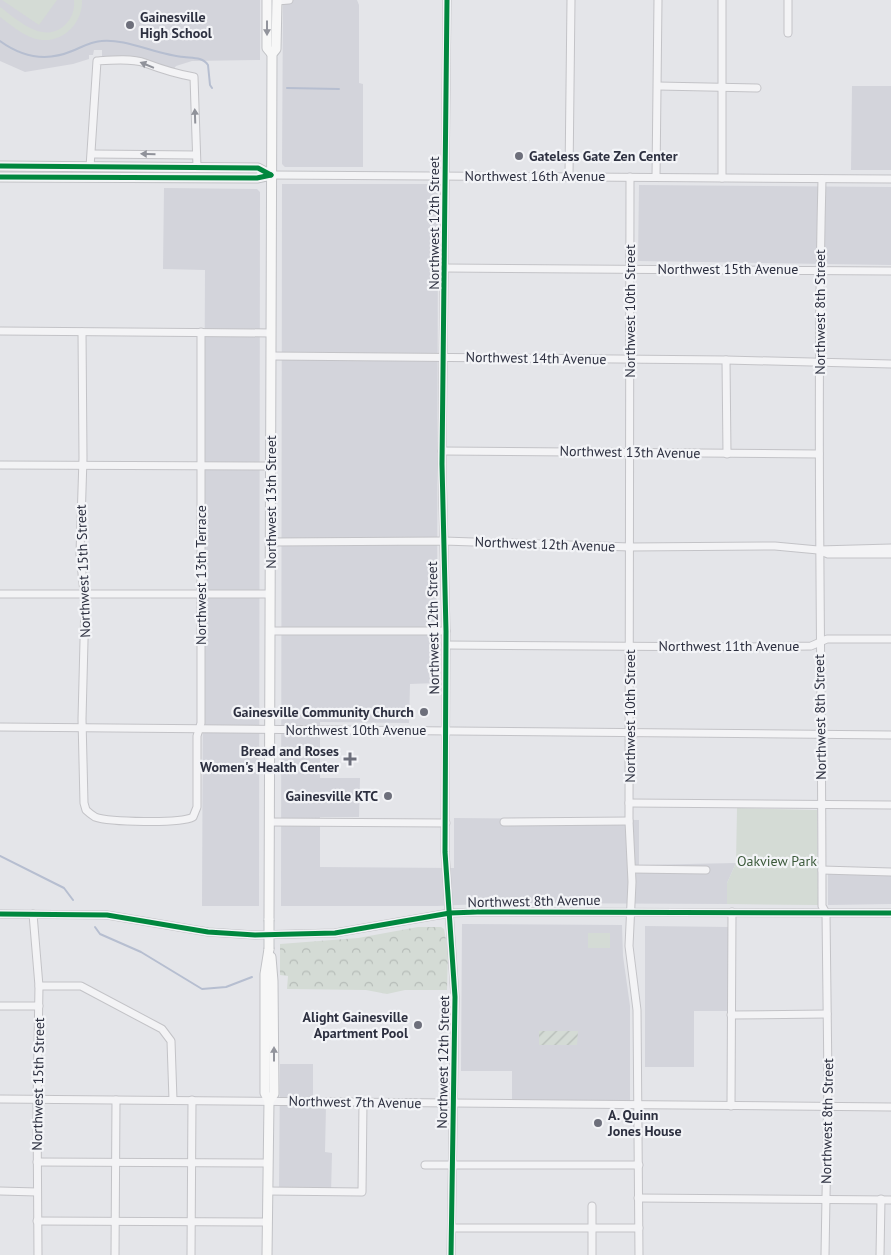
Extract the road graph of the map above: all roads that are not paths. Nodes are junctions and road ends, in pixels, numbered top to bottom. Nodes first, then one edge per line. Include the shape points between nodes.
1 (266, 0) edge
2 (276, 0) edge
3 (289, 0) edge
4 (447, 0) edge
5 (571, 0) edge
6 (658, 0) edge
7 (722, 0) edge
8 (788, 0) edge
9 (788, 33) dead end
10 (272, 54) junction
11 (658, 86) junction
12 (721, 87) junction
13 (757, 88) dead end
14 (92, 154) junction
15 (196, 155) junction
16 (0, 166) edge
17 (23, 167) junction
18 (90, 167) junction
19 (197, 167) junction
20 (271, 175) junction
21 (445, 175) junction
22 (569, 176) junction
23 (0, 177) edge
24 (21, 177) junction
25 (89, 177) junction
26 (630, 177) junction
27 (656, 177) junction
28 (722, 178) junction
29 (822, 179) junction
30 (891, 179) edge
31 (445, 268) junction
32 (630, 269) junction
33 (820, 270) junction
34 (891, 271) edge
35 (0, 331) edge
36 (82, 332) junction
37 (200, 332) junction
38 (271, 333) junction
39 (271, 356) junction
40 (444, 357) junction
41 (630, 359) junction
42 (726, 360) junction
43 (821, 364) junction
44 (891, 364) edge
45 (442, 451) junction
46 (630, 452) junction
47 (727, 454) junction
48 (819, 454) junction
49 (0, 465) edge
50 (82, 465) junction
51 (201, 466) junction
52 (271, 466) junction
53 (444, 540) junction
54 (271, 542) junction
55 (630, 548) junction
56 (891, 548) edge
57 (818, 550) junction
58 (891, 554) edge
59 (200, 593) junction
60 (0, 594) edge
61 (84, 594) junction
62 (270, 594) junction
63 (270, 631) junction
64 (446, 631) junction
65 (891, 639) edge
66 (819, 642) junction
67 (446, 644) junction
68 (630, 646) junction
69 (0, 727) edge
70 (82, 728) junction
71 (200, 728) junction
72 (270, 730) junction
73 (446, 730) junction
74 (630, 732) junction
75 (821, 734) junction
76 (891, 736) edge
77 (629, 803) junction
78 (821, 804) junction
79 (891, 805) edge
80 (193, 817) joint
81 (628, 821) junction
82 (270, 822) junction
83 (504, 822) dead end
84 (446, 823) junction
85 (632, 869) junction
86 (706, 870) dead end
87 (822, 870) junction
88 (891, 872) edge
89 (630, 911) junction
90 (732, 912) junction
91 (450, 913) junction
92 (826, 913) junction
93 (891, 913) edge
94 (0, 914) edge
95 (33, 914) junction
96 (39, 986) junction
97 (0, 1006) edge
98 (39, 1006) junction
99 (827, 1014) junction
100 (731, 1015) junction
101 (0, 1099) edge
102 (37, 1100) junction
103 (116, 1100) junction
104 (173, 1100) junction
105 (192, 1100) junction
106 (269, 1101) junction
107 (363, 1102) junction
108 (453, 1103) junction
109 (639, 1105) junction
110 (731, 1106) junction
111 (827, 1107) junction
112 (891, 1108) edge
113 (37, 1162) junction
114 (116, 1162) junction
115 (191, 1162) junction
116 (268, 1163) junction
117 (425, 1165) dead end
118 (639, 1165) junction
119 (452, 1166) junction
120 (0, 1191) edge
121 (268, 1191) junction
122 (37, 1192) junction
123 (638, 1198) junction
124 (826, 1198) junction
125 (881, 1200) junction
126 (891, 1200) edge
127 (592, 1206) dead end
128 (37, 1221) junction
129 (115, 1221) junction
130 (191, 1222) junction
131 (267, 1222) junction
132 (452, 1228) junction
133 (639, 1228) junction
134 (592, 1229) junction
135 (38, 1255) edge
136 (115, 1255) edge
137 (191, 1255) edge
138 (267, 1255) edge
139 (451, 1255) edge
140 (592, 1255) edge
141 (639, 1255) edge
142 (826, 1255) edge
143 (880, 1255) edge

1 -> 10 main road, Northwest 13th Street via 267,48
2 - 3 street
2 - 10 main road, Northwest 13th Street via 276,49
4 - 21 street, Northwest 12th Street
5 - 22 street
6 - 11 street
7 - 12 street
8 - 9 street
10 - 20 main road, Northwest 13th Street
11 - 12 street
11 - 27 street
12 - 13 street
12 - 28 street
15 -> 14 street
15 -> 14 street via 194,77 144,62 109,60 97,60
14 - 18 street
15 - 19 street
16 - 17 main road
17 - 18 main road
17 - 24 main road
18 - 19 main road
18 - 25 main road
19 - 20 main road via 258,168
20 - 21 street, Northwest 16th Avenue
20 - 25 main road, Northwest 16th Avenue via 257,178
20 - 38 main road, Northwest 13th Street
21 - 22 street, Northwest 16th Avenue
21 - 31 street, Northwest 12th Street
22 - 26 street, Northwest 16th Avenue
23 - 24 main road, Northwest 16th Avenue
24 - 25 main road, Northwest 16th Avenue
26 - 27 street, Northwest 16th Avenue
26 - 32 street, Northwest 10th Street
27 - 28 street, Northwest 16th Avenue
28 - 29 street, Northwest 16th Avenue
29 - 30 street, Northwest 16th Avenue
29 - 33 street, Northwest 8th Street
31 - 32 street, Northwest 15th Avenue
31 - 40 street, Northwest 12th Street
32 - 33 street, Northwest 15th Avenue
32 - 41 street, Northwest 10th Street
33 - 34 street, Northwest 15th Avenue
33 - 43 street, Northwest 8th Street
35 - 36 street
36 - 37 street
36 - 50 street, Northwest 15th Street
37 - 38 street
37 - 51 street, Northwest 13th Terrace
38 - 39 main road, Northwest 13th Street
39 - 40 street, Northwest 14th Avenue
39 - 52 main road, Northwest 13th Street
40 - 41 street, Northwest 14th Avenue
40 - 45 street, Northwest 12th Street
41 - 42 street, Northwest 14th Avenue
41 - 46 street, Northwest 10th Street
42 - 43 street, Northwest 14th Avenue
42 - 47 street
43 - 44 street, Northwest 14th Avenue
43 - 48 street, Northwest 8th Street
45 - 46 street, Northwest 13th Avenue
45 - 53 street, Northwest 12th Street
46 - 47 street, Northwest 13th Avenue
46 - 55 street, Northwest 10th Street
47 - 48 street, Northwest 13th Avenue
48 - 57 street, Northwest 8th Street
49 - 50 street
50 - 51 street
50 - 61 street, Northwest 15th Street via 80,554
51 - 52 street
51 - 59 street, Northwest 13th Terrace
52 - 54 main road, Northwest 13th Street
53 - 54 street, Northwest 12th Avenue
53 - 55 street, Northwest 12th Avenue
53 - 64 street, Northwest 12th Street
54 - 62 main road, Northwest 13th Street
55 - 57 street, Northwest 12th Avenue via 775,546
55 - 68 street, Northwest 10th Street
56 - 57 street, Northwest 12th Avenue
57 - 58 street, Northwest 12th Avenue via 828,554
57 - 66 street, Northwest 8th Street
59 - 61 street
59 - 62 street
59 - 71 street, Northwest 13th Terrace
60 - 61 street
61 - 70 street, Northwest 15th Street via 86,640
62 - 63 main road, Northwest 13th Street
63 - 64 street
63 - 72 main road, Northwest 13th Street
64 - 67 street, Northwest 12th Street
65 - 66 street, Northwest 11th Avenue via 827,639
66 - 68 street, Northwest 11th Avenue via 811,646
66 - 75 street, Northwest 8th Street
67 - 68 street, Northwest 11th Avenue
67 - 73 street, Northwest 12th Street
68 - 74 street, Northwest 10th Street
69 - 70 street, Northwest 10th Avenue
70 - 71 street, Northwest 10th Avenue
70 - 80 street, Northwest 15th Street via 86,810 105,819 175,821
71 - 72 street, Northwest 10th Avenue
71 - 80 street, Northwest 13th Terrace via 197,736 197,807
72 - 73 street, Northwest 10th Avenue
72 - 82 main road, Northwest 13th Street
73 - 74 street, Northwest 10th Avenue
73 - 84 street, Northwest 12th Street
74 - 75 street, Northwest 10th Avenue
74 - 77 street, Northwest 10th Street
75 - 76 street, Northwest 10th Avenue
75 - 78 street, Northwest 8th Street
77 - 78 street
77 - 81 street, Northwest 10th Street
78 - 79 street
78 - 87 street, Northwest 8th Street
81 - 83 street
81 - 85 street, Northwest 10th Street
82 - 84 street
82 - 106 main road, Northwest 13th Street, bridge via 274,1094
84 - 91 street, Northwest 12th Street
85 - 86 street
85 - 89 street, Northwest 10th Street
87 - 88 street
87 - 92 street, Northwest 8th Street via 822,906
89 - 90 street, Northwest 8th Avenue
89 - 91 street, Northwest 8th Avenue
89 - 109 street, Northwest 10th Street
90 - 92 street, Northwest 8th Avenue
90 - 100 street
91 - 95 street, Northwest 8th Avenue via 335,933 255,935 208,932 107,915
91 - 108 street, Northwest 12th Street via 455,970
92 - 93 street, Northwest 8th Avenue
92 - 99 street, Northwest 8th Street
94 - 95 street, Northwest 8th Avenue
95 - 96 street, Northwest 15th Street
96 - 98 street, Northwest 15th Street
96 - 104 street via 81,986 162,1029 171,1041
97 - 98 street
98 - 102 street, Northwest 15th Street
99 - 100 street
99 - 111 street, Northwest 8th Street
100 - 110 street
101 - 102 street, Northwest 7th Avenue
102 - 103 street, Northwest 7th Avenue
102 - 113 street, Northwest 15th Street
103 - 104 street, Northwest 7th Avenue
103 - 114 street
104 - 105 street, Northwest 7th Avenue
105 - 106 street, Northwest 7th Avenue
105 - 115 street
106 - 107 street, Northwest 7th Avenue
106 - 116 main road, Northwest 13th Street
107 - 108 street, Northwest 7th Avenue
107 - 121 street via 362,1192
108 - 109 street, Northwest 7th Avenue
108 - 119 street, Northwest 12th Street
109 - 110 street, Northwest 7th Avenue
109 - 118 street, Northwest 10th Street
110 - 111 street, Northwest 7th Avenue
111 - 112 street, Northwest 7th Avenue
111 - 124 street, Northwest 8th Street
113 - 114 street
113 - 122 street, Northwest 15th Street
114 - 115 street
114 - 129 street
115 - 116 street
115 - 130 street
116 - 121 main road, Northwest 13th Street
117 - 119 street
118 - 119 street
118 - 123 street, Northwest 10th Street
119 - 132 street, Northwest 12th Street
120 - 122 street
121 - 131 main road, Northwest 13th Street
122 - 128 street, Northwest 15th Street
123 - 124 street
123 - 133 street, Northwest 10th Street
124 - 125 street
124 - 142 street, Northwest 8th Street
125 - 126 street
125 - 143 street
127 - 134 street
128 - 129 street
128 - 135 street, Northwest 15th Street
129 - 130 street
129 - 136 street
130 - 131 street
130 - 137 street
131 - 138 main road, Northwest 13th Street
132 - 134 street
132 - 139 street, Northwest 12th Street
133 - 134 street
133 - 141 street, Northwest 10th Street
134 - 140 street

